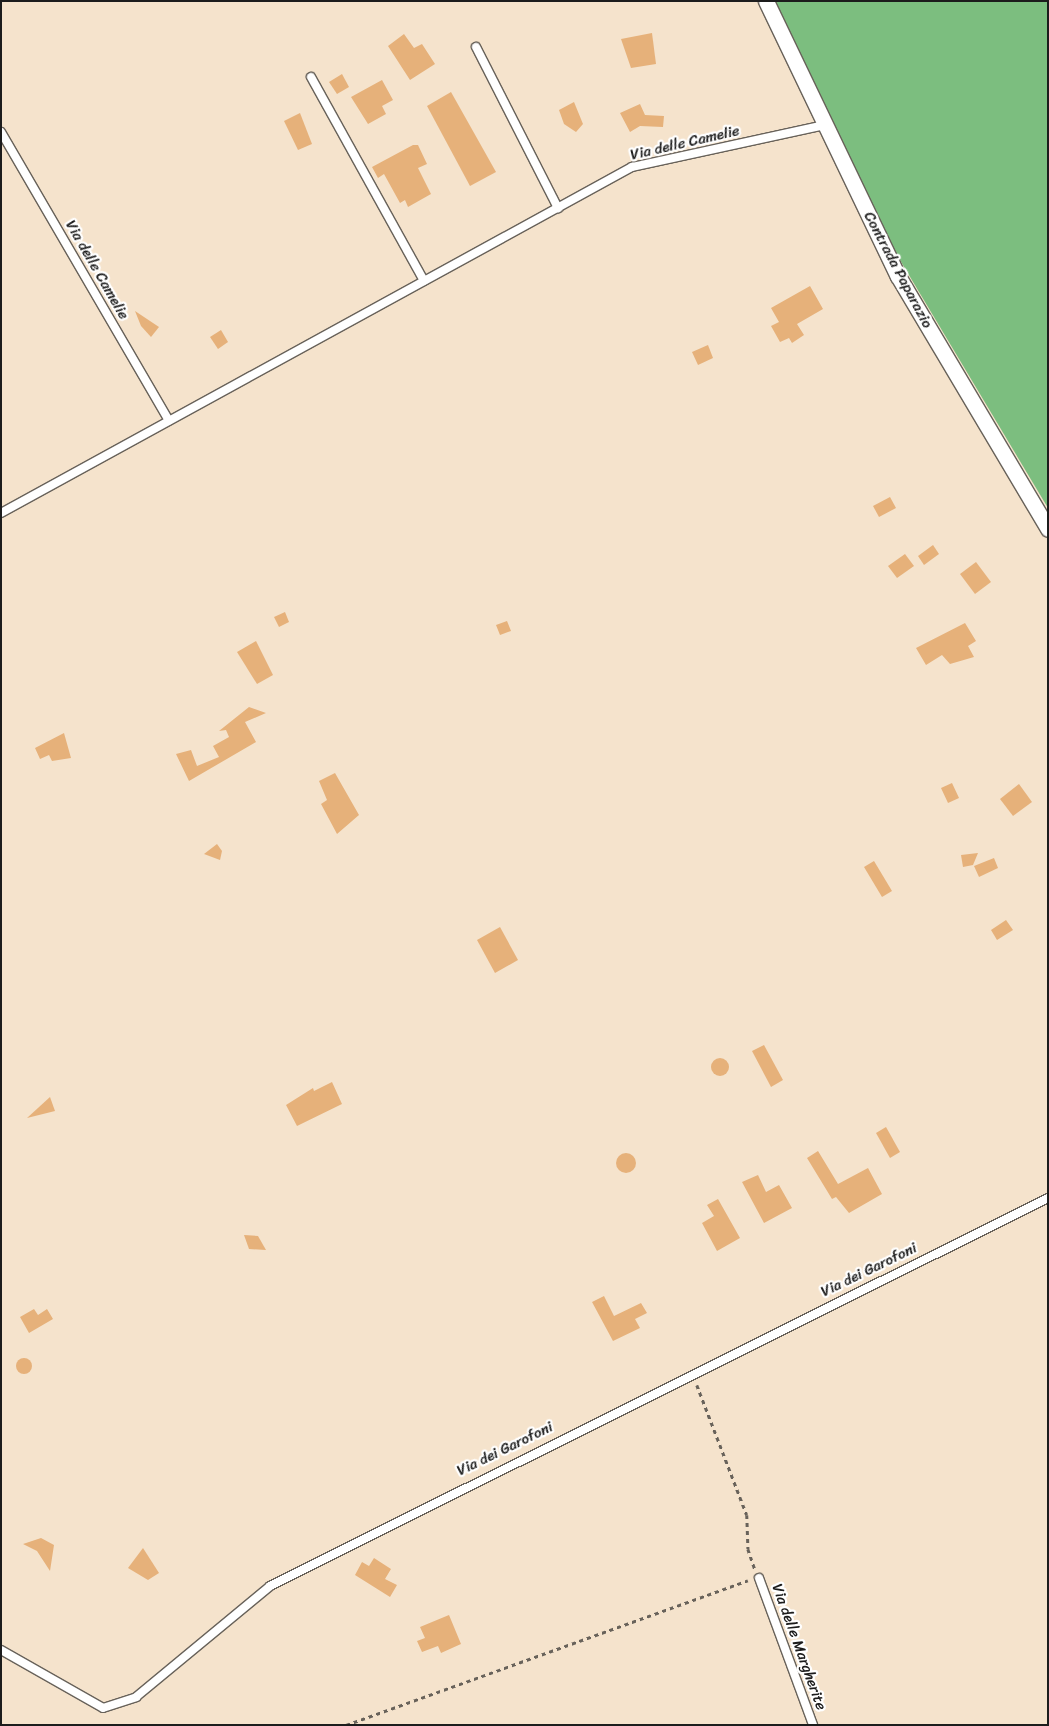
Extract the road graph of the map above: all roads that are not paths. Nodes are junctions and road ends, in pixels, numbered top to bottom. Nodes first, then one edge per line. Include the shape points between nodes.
1 (766, 1) edge
2 (476, 47) dead end
3 (311, 77) dead end
4 (825, 125) junction
5 (1, 132) edge
6 (558, 208) junction
7 (424, 281) junction
8 (169, 421) junction
9 (1, 512) edge
10 (1048, 529) edge
11 (1048, 1198) edge
12 (759, 1578) road end
13 (1, 1650) edge
14 (814, 1725) edge

1 - 4 street, Contrada Paparazio
2 - 6 lane
3 - 7 lane
4 - 6 lane, Via delle Camelie via 632,168
4 - 10 street, Contrada Paparazio via 898,276
5 - 8 lane, Via delle Camelie
6 - 7 lane, Via delle Camelie
7 - 8 lane, Via delle Camelie
8 - 9 lane, Via delle Camelie
11 - 13 lane, Via dei Garofoni via 692,1372 270,1586 136,1698 103,1708
12 - 14 lane, Via delle Margherite

